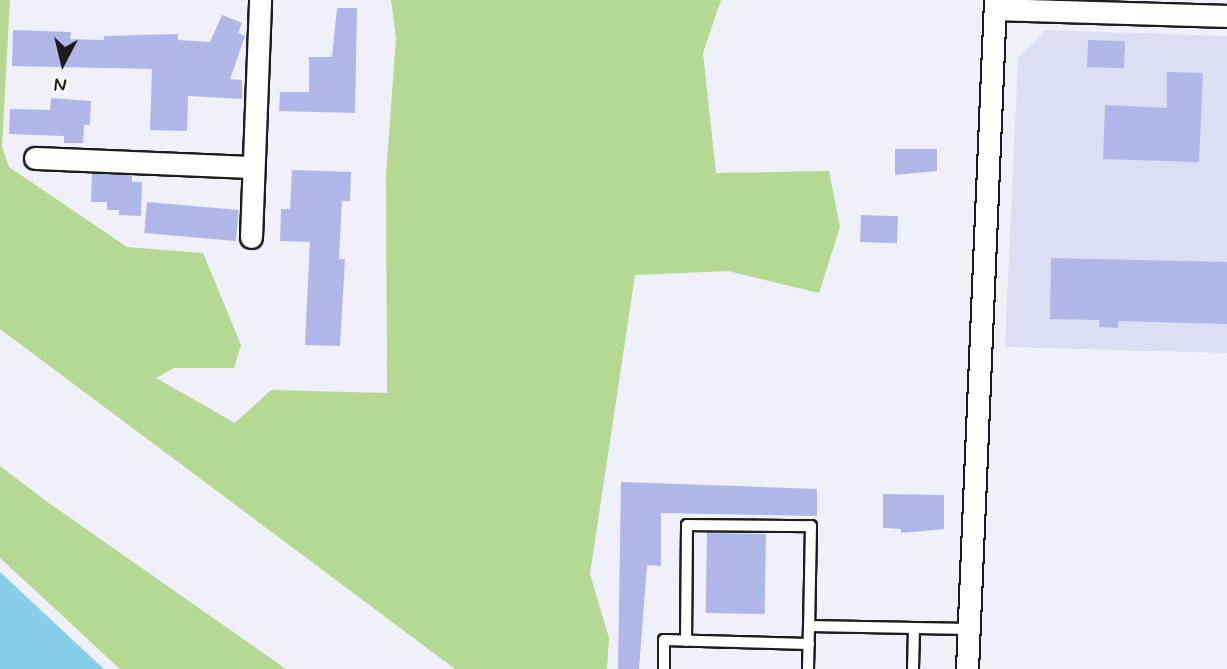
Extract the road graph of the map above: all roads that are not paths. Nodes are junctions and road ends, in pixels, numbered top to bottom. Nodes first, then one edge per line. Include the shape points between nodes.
1 (260, 0) edge
2 (995, 4) edge
3 (1227, 16) edge
4 (34, 159) dead end
5 (252, 167) junction
6 (251, 237) dead end
7 (809, 626) junction
8 (914, 628) junction
9 (969, 629) junction
10 (686, 641) junction
11 (809, 644) junction
12 (664, 669) edge
13 (808, 669) edge
14 (913, 669) edge
15 (967, 669) edge

1 - 5 street
2 - 3 street
2 - 9 street
4 - 5 street
5 - 6 street
7 - 8 lane
7 - 10 lane via 811,526 687,525
7 - 11 lane
8 - 9 lane
8 - 14 lane
9 - 15 street
10 - 11 lane
10 - 12 lane via 664,640
11 - 13 lane

